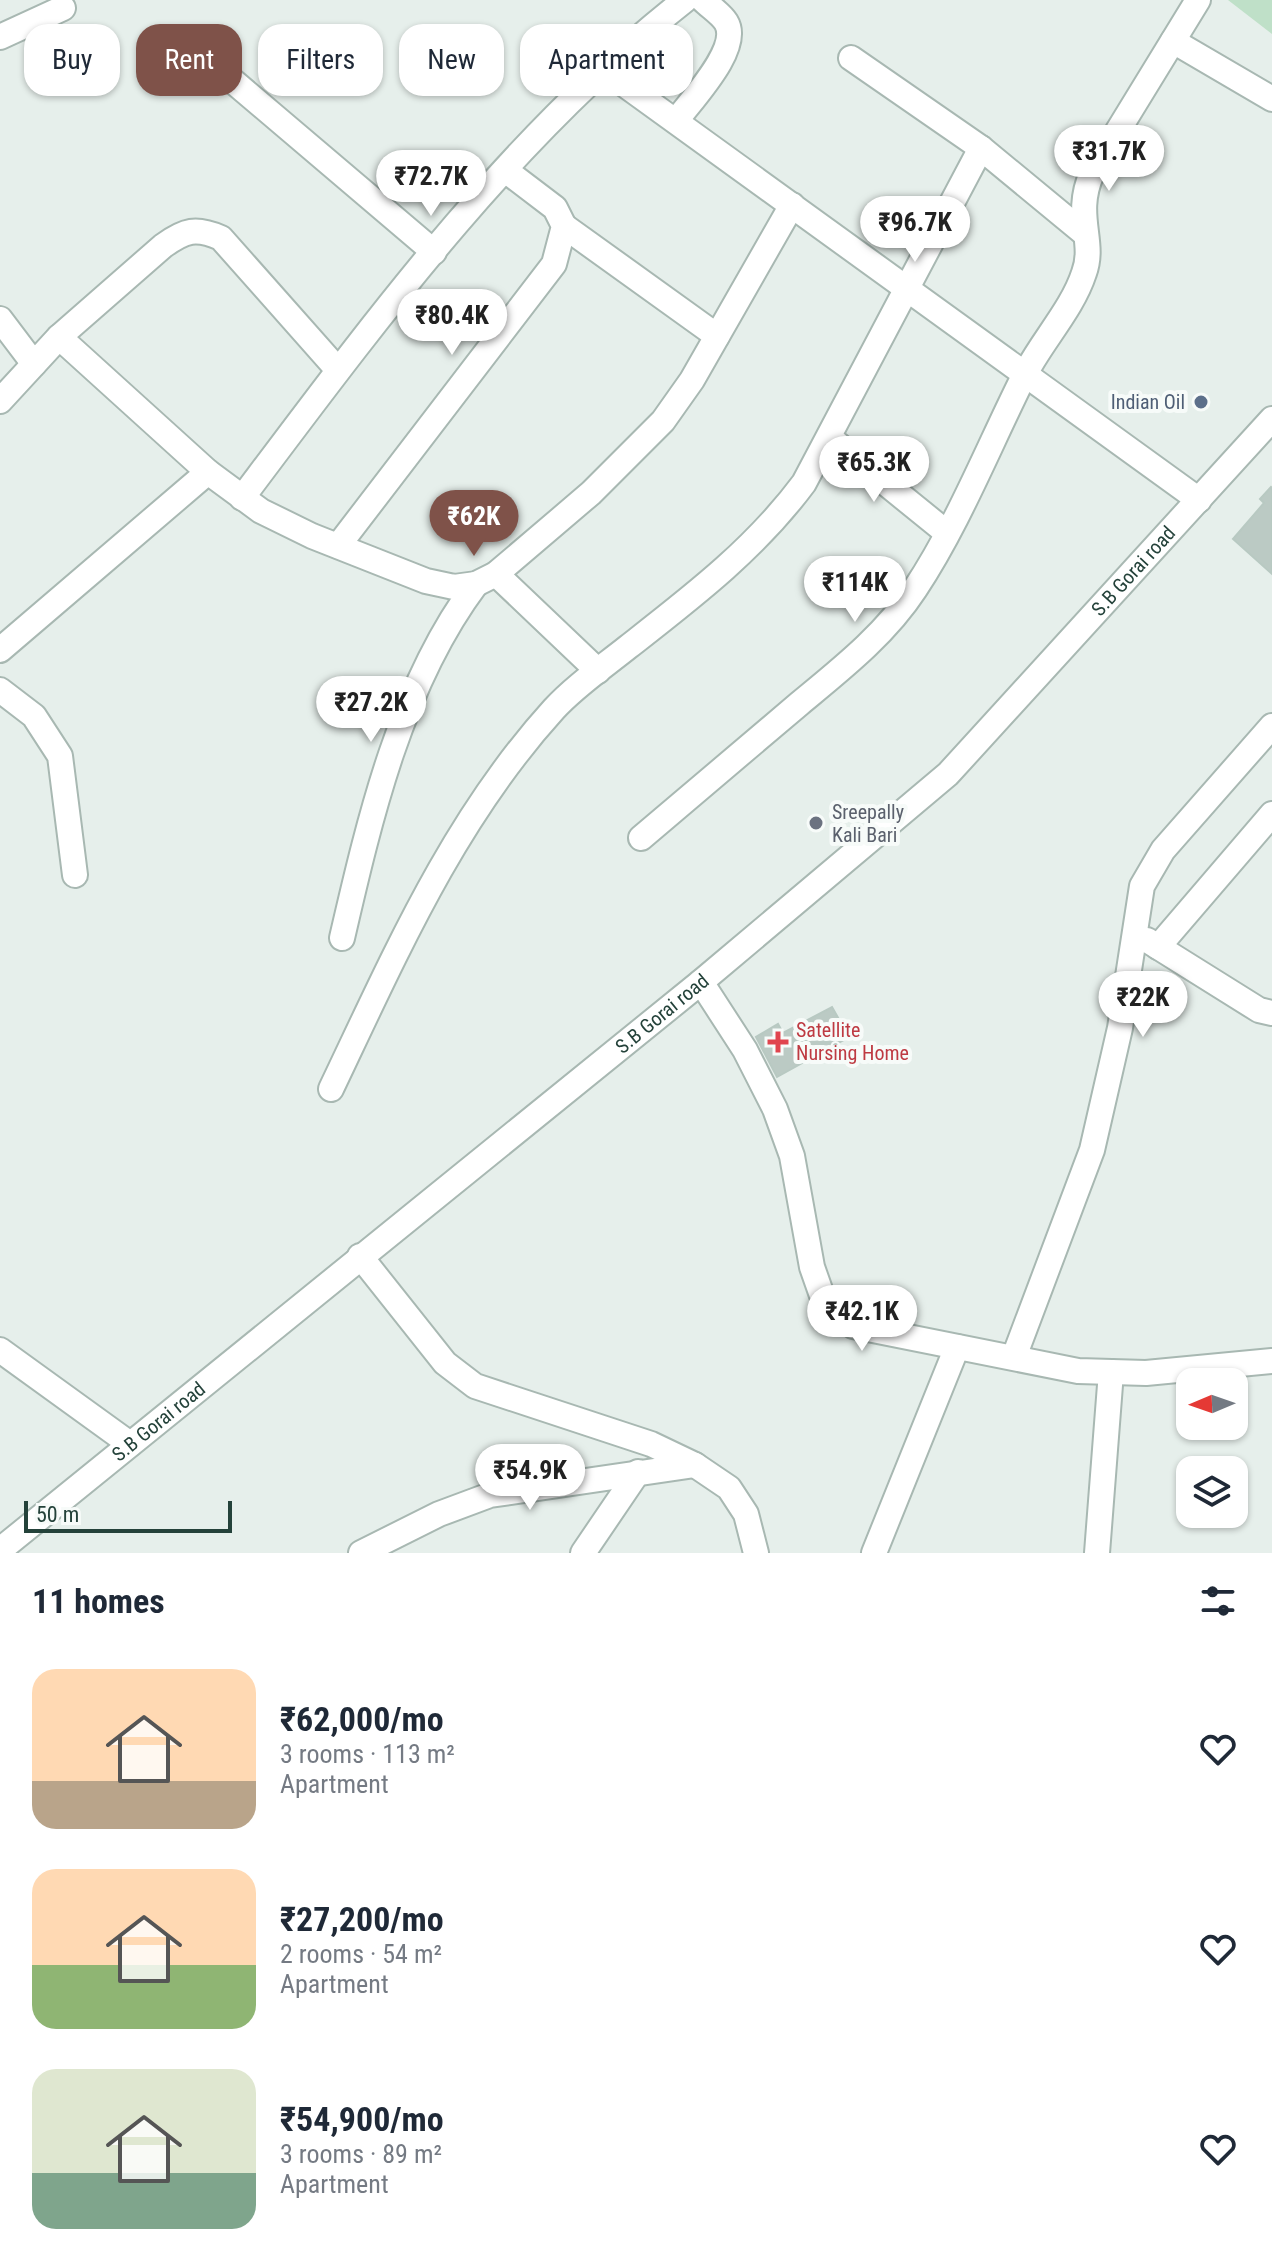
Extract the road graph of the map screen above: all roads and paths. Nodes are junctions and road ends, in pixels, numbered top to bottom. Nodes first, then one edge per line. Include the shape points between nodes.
1 (685, 0) edge
2 (703, 0) edge
3 (1198, 0) edge
4 (63, 8) dead end
5 (656, 24) edge
6 (0, 37) edge
7 (1173, 41) junction
8 (851, 58) dead end
9 (242, 89) edge
10 (577, 96) edge
11 (641, 96) edge
12 (1272, 99) edge
13 (676, 121) junction
14 (981, 148) junction
15 (505, 170) junction
16 (792, 205) junction
17 (564, 226) junction
18 (1084, 233) junction
19 (434, 252) junction
20 (905, 286) junction
21 (0, 319) edge
22 (717, 336) junction
23 (59, 337) junction
24 (34, 364) junction
25 (338, 370) junction
26 (1025, 373) junction
27 (0, 401) edge
28 (1272, 419) edge
29 (830, 438) junction
30 (208, 472) junction
31 (242, 498) junction
32 (1199, 500) junction
33 (947, 533) junction
34 (338, 546) junction
35 (486, 579) junction
36 (0, 650) edge
37 (598, 671) junction
38 (0, 690) edge
39 (1272, 726) edge
40 (1272, 814) edge
41 (641, 838) dead end
42 (75, 875) dead end
43 (1133, 932) junction
44 (342, 938) dead end
45 (1158, 947) junction
46 (701, 982) junction
47 (1272, 1013) edge
48 (331, 1089) dead end
49 (360, 1256) junction
50 (957, 1347) junction
51 (0, 1350) edge
52 (1014, 1357) junction
53 (1272, 1361) edge
54 (1111, 1372) junction
55 (130, 1444) junction
56 (695, 1465) junction
57 (638, 1472) junction
58 (0, 1550) edge
59 (361, 1553) edge
60 (583, 1553) edge
61 (756, 1553) edge
62 (874, 1553) edge
63 (1097, 1553) edge

1 - 5 street
2 - 13 street via 726,21 729,48
3 - 7 street
4 - 6 street
7 - 12 street
7 - 18 street via 1083,192
8 - 14 street
9 - 19 street
10 - 15 street
11 - 13 street
13 - 16 street
14 - 18 street
14 - 20 street
15 - 17 street via 555,208
15 - 19 street
16 - 20 street
16 - 22 street
17 - 22 street
17 - 34 street via 554,264
18 - 26 street via 1084,275
19 - 25 street
20 - 26 street
20 - 29 street
21 - 24 street
22 - 35 street via 663,421 628,460
23 - 24 street
23 - 25 street via 181,232 200,229 221,238
23 - 30 street
24 - 27 street
25 - 31 street
26 - 32 street
26 - 33 street
28 - 32 street, S.B Gorai road
29 - 33 street
29 - 37 street via 804,483 755,542
30 - 31 street
30 - 36 street
31 - 34 street via 283,523
32 - 46 street, S.B Gorai road via 948,774
33 - 41 street via 914,591 883,630
34 - 35 street via 426,581 454,587
35 - 37 street
35 - 44 street via 445,625 396,746 367,834
37 - 48 street via 538,728 456,838
38 - 42 street via 34,716 60,756
39 - 43 street via 1163,850 1142,886
40 - 45 street
43 - 45 street
43 - 52 street via 1120,1028 1092,1150
45 - 47 street
46 - 49 street, S.B Gorai road
46 - 50 street via 775,1109 792,1156 812,1267 825,1304 853,1326
49 - 55 street, S.B Gorai road
49 - 56 street via 445,1363 475,1386 651,1444
50 - 52 street
50 - 62 street
51 - 55 street
52 - 54 street via 1078,1371
53 - 54 street
54 - 63 street
55 - 58 street, S.B Gorai road
56 - 57 street
56 - 61 street via 729,1488 746,1514
57 - 59 street via 490,1495
57 - 60 street

